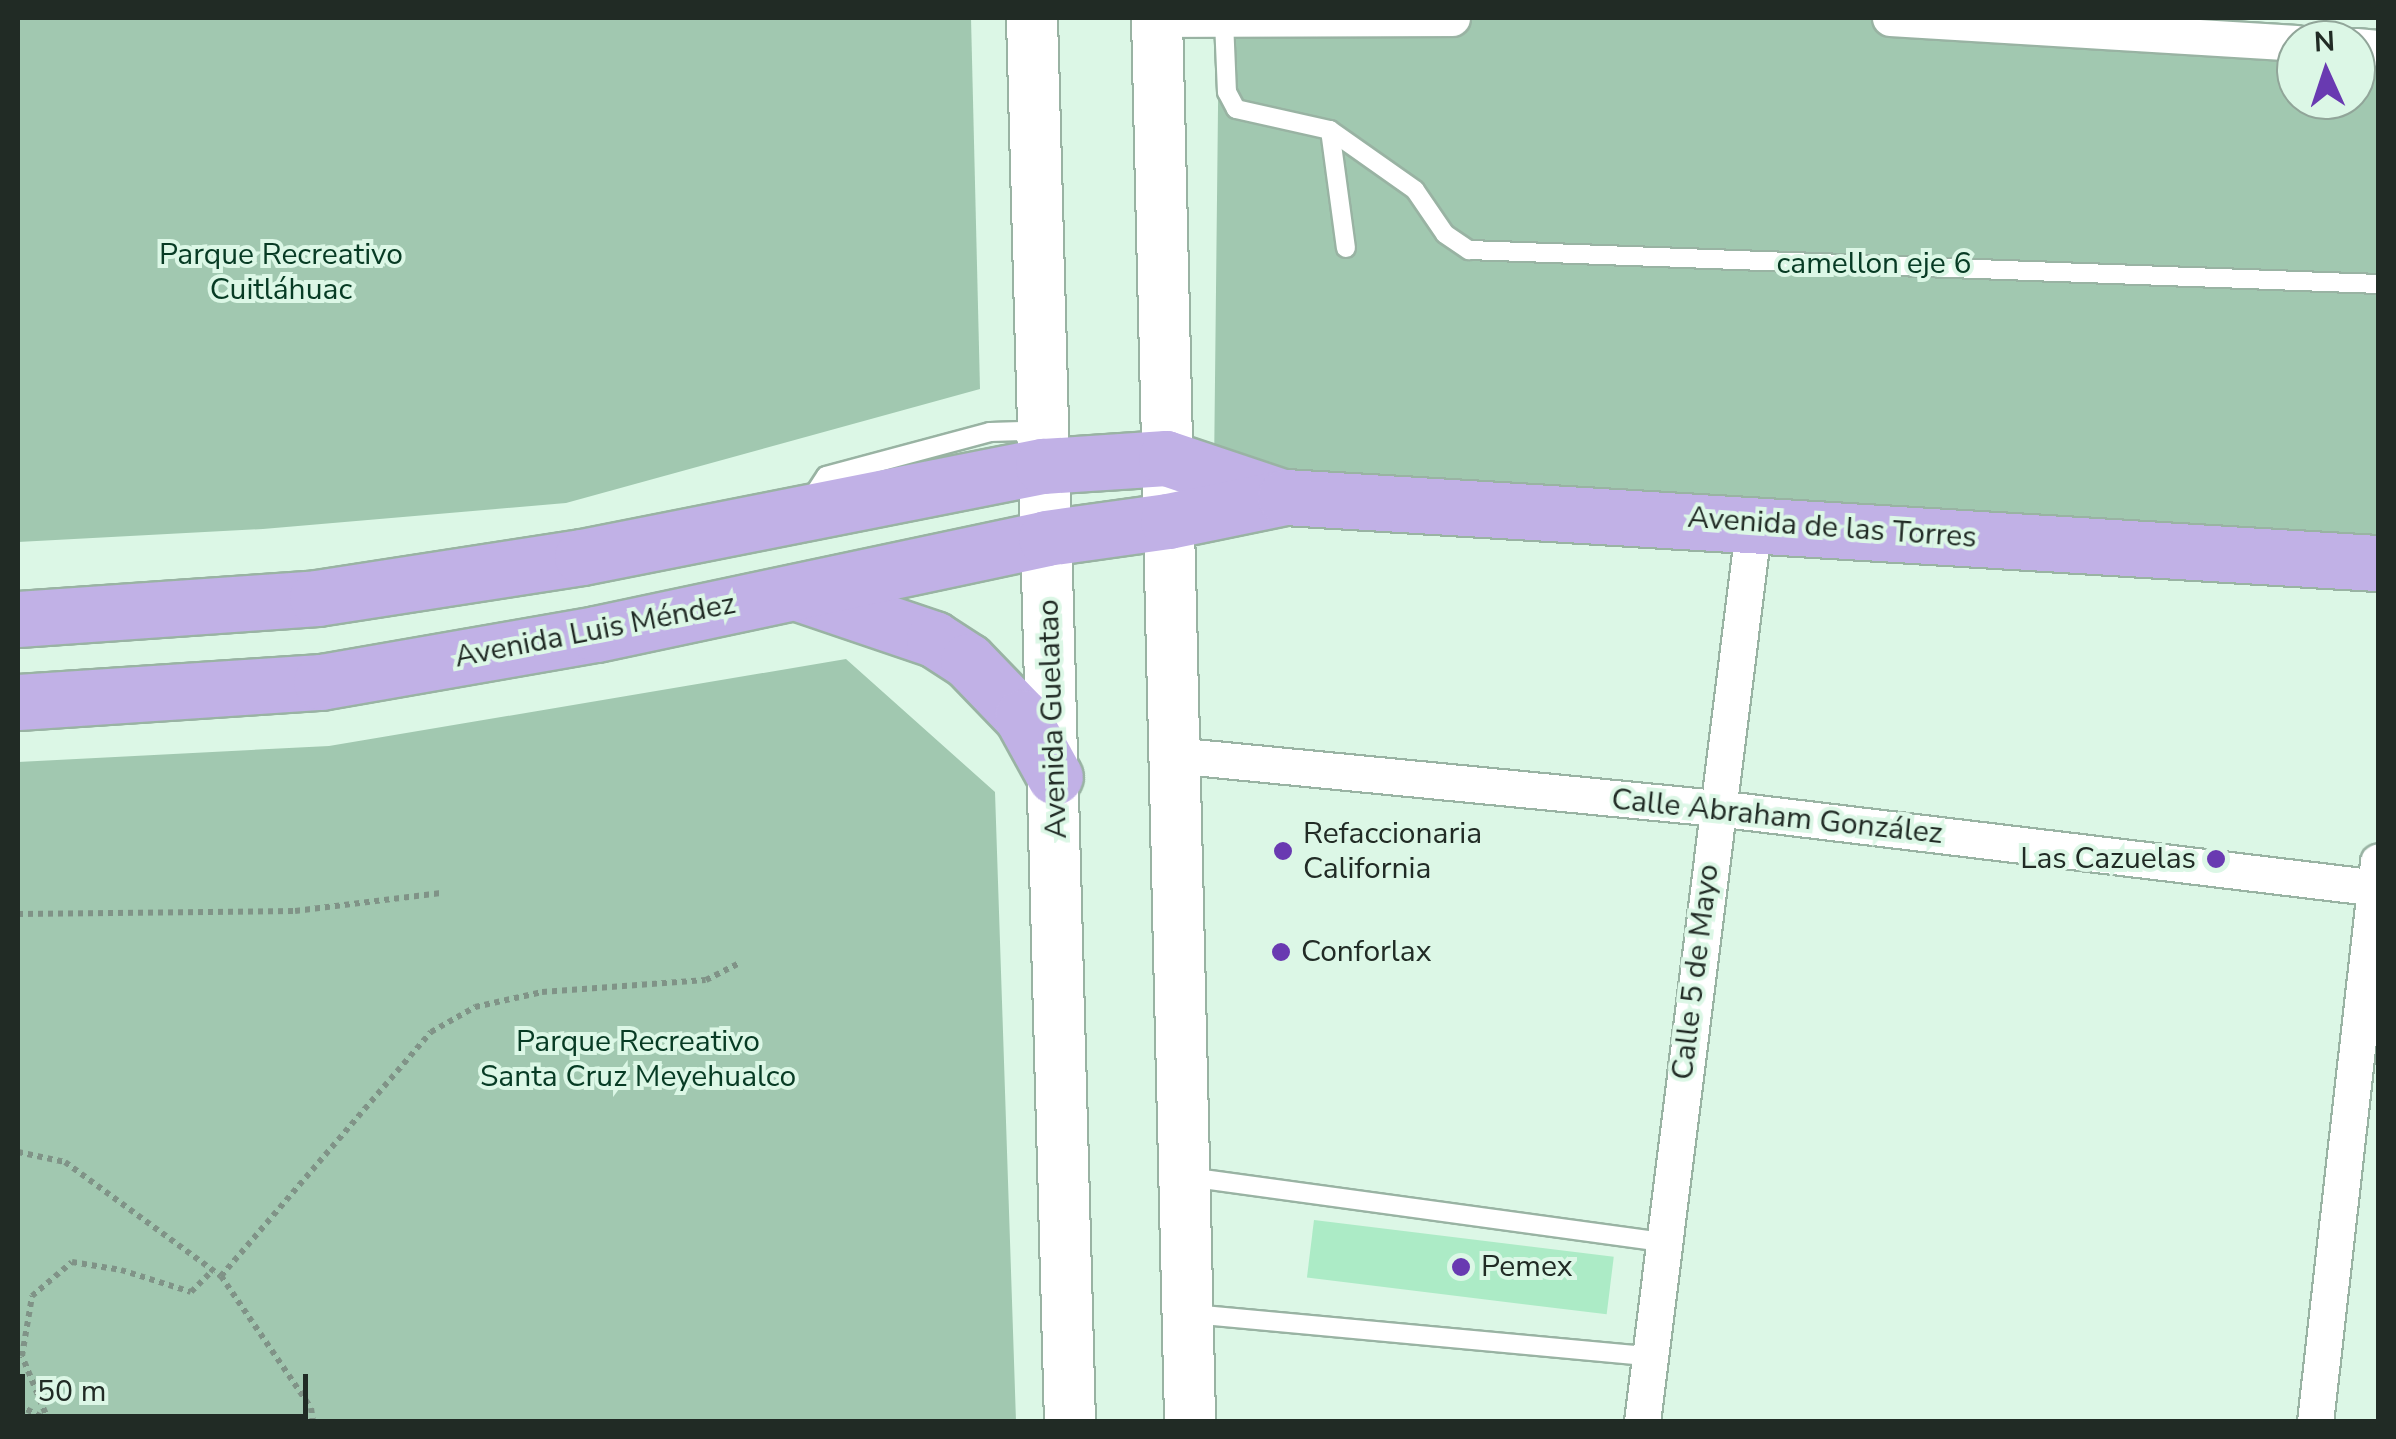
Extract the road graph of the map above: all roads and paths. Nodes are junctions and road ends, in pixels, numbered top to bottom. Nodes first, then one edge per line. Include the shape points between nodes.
1 (1032, 18) edge
2 (1157, 18) edge
3 (1452, 18) edge
4 (1890, 18) edge
5 (1224, 21) junction
6 (2276, 42) edge
7 (1330, 130) junction
8 (1346, 248) dead end
9 (2378, 284) edge
10 (1166, 458) junction
11 (1043, 466) junction
12 (1285, 498) junction
13 (1168, 522) junction
14 (1754, 522) junction
15 (1046, 538) junction
16 (2378, 563) edge
17 (795, 592) junction
18 (18, 619) edge
19 (18, 702) edge
20 (1174, 755) junction
21 (1055, 777) junction
22 (1716, 808) junction
23 (2377, 879) edge
24 (442, 894) dead end
25 (18, 914) edge
26 (739, 963) dead end
27 (18, 1152) edge
28 (1184, 1176) junction
29 (1663, 1242) junction
30 (213, 1270) junction
31 (221, 1276) junction
32 (1187, 1314) junction
33 (1650, 1356) junction
34 (18, 1404) edge
35 (50, 1421) edge
36 (314, 1422) edge
37 (1070, 1422) edge
38 (1190, 1422) edge
39 (1642, 1422) edge
40 (2315, 1422) edge

1 - 11 main road, Avenida Guelatao
2 - 5 street
2 - 10 main road
3 - 5 street
4 - 6 street
5 - 7 lane via 1227,92 1236,109
7 - 8 lane
7 - 9 lane via 1415,190 1445,234 1469,250
10 - 11 main road
10 - 12 main road, Avenida de las Torres
10 - 13 main road
11 - 15 main road, Avenida Guelatao
11 - 18 main road via 582,556 317,598
12 - 13 main road, Avenida de las Torres
12 - 14 main road, Avenida de las Torres
13 - 15 main road, Avenida Luis Méndez
13 - 20 main road
14 - 16 main road, Avenida de las Torres
14 - 22 street, Calle 5 de Mayo
15 - 17 main road, Avenida Luis Méndez
15 - 21 main road, Avenida Guelatao
17 - 19 main road, Avenida Luis Méndez via 321,682
17 - 21 main road via 934,639 968,662 1022,717
20 - 22 street, Calle Abraham González
20 - 28 main road
21 - 37 main road, Avenida Guelatao
22 - 23 street, Calle Abraham González
22 - 29 street, Calle 5 de Mayo
23 - 40 street
24 - 25 path via 295,911
26 - 31 path via 706,980 542,992 474,1007 431,1032
27 - 30 path via 65,1162
28 - 29 lane
28 - 32 main road
29 - 33 street, Calle 5 de Mayo
30 - 31 path
30 - 35 path via 191,1292 72,1262 32,1296 22,1356
31 - 36 path
32 - 33 lane
32 - 38 main road
33 - 39 street, Calle 5 de Mayo
34 - 35 path

